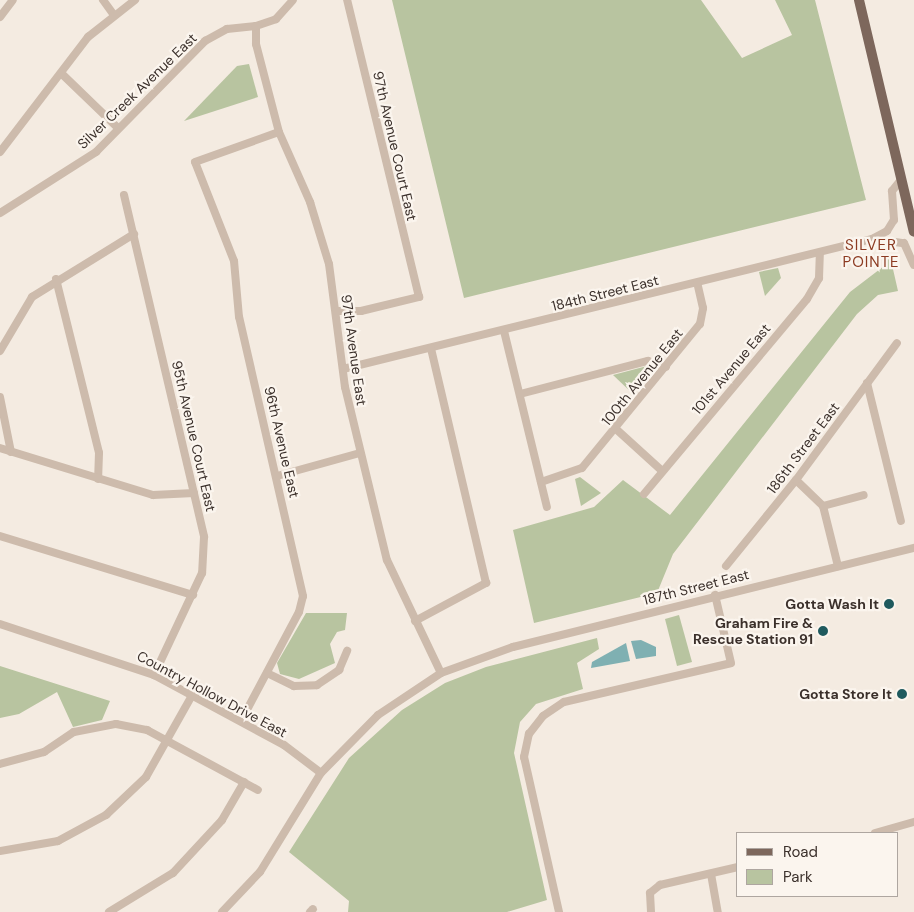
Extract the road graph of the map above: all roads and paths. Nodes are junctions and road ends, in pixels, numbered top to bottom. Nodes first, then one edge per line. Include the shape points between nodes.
1 (14, 0) edge
2 (104, 0) edge
3 (135, 0) edge
4 (293, 0) edge
5 (347, 0) edge
6 (859, 0) edge
7 (114, 15) junction
8 (0, 17) edge
9 (256, 26) junction
10 (62, 74) junction
11 (118, 128) junction
12 (279, 132) junction
13 (0, 152) edge
14 (901, 180) junction
15 (124, 195) dead end
16 (0, 213) edge
17 (914, 231) edge
18 (134, 234) junction
19 (872, 239) junction
20 (820, 254) junction
21 (914, 266) edge
22 (56, 280) junction
23 (697, 283) junction
24 (336, 311) junction
25 (504, 331) junction
26 (897, 343) dead end
27 (431, 348) junction
28 (0, 351) edge
29 (666, 367) junction
30 (343, 369) junction
31 (867, 383) junction
32 (520, 394) junction
33 (0, 397) edge
34 (616, 429) junction
35 (0, 448) edge
36 (11, 452) junction
37 (360, 453) junction
38 (661, 470) junction
39 (277, 476) junction
40 (98, 479) junction
41 (796, 480) junction
42 (541, 482) junction
43 (194, 493) junction
44 (644, 494) dead end
45 (864, 495) dead end
46 (824, 506) junction
47 (547, 507) dead end
48 (901, 521) dead end
49 (0, 536) edge
50 (914, 548) edge
51 (726, 566) dead end
52 (838, 566) junction
53 (193, 595) junction
54 (715, 595) junction
55 (415, 621) junction
56 (0, 624) edge
57 (347, 651) dead end
58 (267, 673) junction
59 (441, 674) junction
60 (154, 675) junction
61 (191, 697) junction
62 (241, 721) junction
63 (168, 742) junction
64 (0, 764) edge
65 (321, 773) junction
66 (244, 782) junction
67 (258, 790) dead end
68 (914, 822) edge
69 (879, 832) edge
70 (0, 851) edge
71 (736, 868) edge
72 (711, 874) junction
73 (109, 912) edge
74 (222, 912) edge
75 (560, 912) edge
76 (651, 912) edge
77 (718, 912) edge

1 - 8 street
2 - 7 street
3 - 7 street
4 - 9 street, Silver Creek Avenue East via 276,19
5 - 24 street, 97th Avenue Court East via 419,297 361,311
6 - 14 main road
7 - 10 street via 88,37
9 - 11 street, Silver Creek Avenue East via 226,29 205,41
9 - 12 street, 97th Avenue East via 256,44
10 - 11 street
10 - 13 street
11 - 16 street, Silver Creek Avenue East via 96,152
12 - 24 street, 97th Avenue East via 321,231
12 - 39 street, 96th Avenue East via 195,162 234,260 239,317
14 - 17 main road
14 - 19 street, 184th Street East via 892,191 894,220 887,232
15 - 18 street, 95th Avenue Court East
18 - 22 street
18 - 43 street, 95th Avenue Court East
19 - 20 street, 184th Street East
19 - 21 street, 184th Street East via 904,243
20 - 23 street, 184th Street East
20 - 38 street, 101st Avenue East via 819,278 806,300
22 - 28 street via 32,297
22 - 40 street via 99,453
23 - 25 street, 184th Street East
23 - 29 street, 100th Avenue East via 702,308 700,324
24 - 30 street, 97th Avenue East
25 - 27 street, 184th Street East
25 - 32 street
26 - 31 street, 186th Street East
27 - 30 street, 184th Street East
27 - 55 street via 486,583
29 - 32 street via 648,361
29 - 34 street, 100th Avenue East
30 - 37 street, 97th Avenue East
31 - 41 street, 186th Street East
31 - 48 street
32 - 42 street
33 - 36 street
34 - 38 street
34 - 42 street, 100th Avenue East via 573,474
35 - 36 street
36 - 40 street
37 - 39 street
37 - 55 street, 97th Avenue East via 387,560
38 - 44 street, 101st Avenue East
39 - 58 street, 96th Avenue East via 303,596
40 - 43 street via 153,495
41 - 46 street
41 - 51 street, 186th Street East
42 - 47 street
43 - 53 street, 95th Avenue Court East via 204,554
45 - 46 street
46 - 52 street
49 - 53 street
50 - 52 street, 187th Street East
52 - 54 street, 187th Street East
53 - 60 street, 95th Avenue Court East
54 - 59 street, 187th Street East via 486,655
54 - 75 street via 731,663 564,702 543,716 529,734 524,757
55 - 59 street, 97th Avenue East
56 - 60 street, Country Hollow Drive East
57 - 58 street via 339,670 317,685 294,686
58 - 62 street, 96th Avenue East
59 - 65 street, 187th Street East via 378,715
60 - 61 street, Country Hollow Drive East
61 - 62 street, Country Hollow Drive East
61 - 63 street
62 - 65 street, Country Hollow Drive East
63 - 64 street via 132,725 101,725 74,732 28,759
63 - 66 street
63 - 70 street via 146,777 106,816 58,841
65 - 74 street, 187th Street East via 260,872
66 - 67 street
66 - 73 street via 222,820 173,873
68 - 69 street
71 - 72 street
72 - 76 street via 660,885 650,893
72 - 77 street

